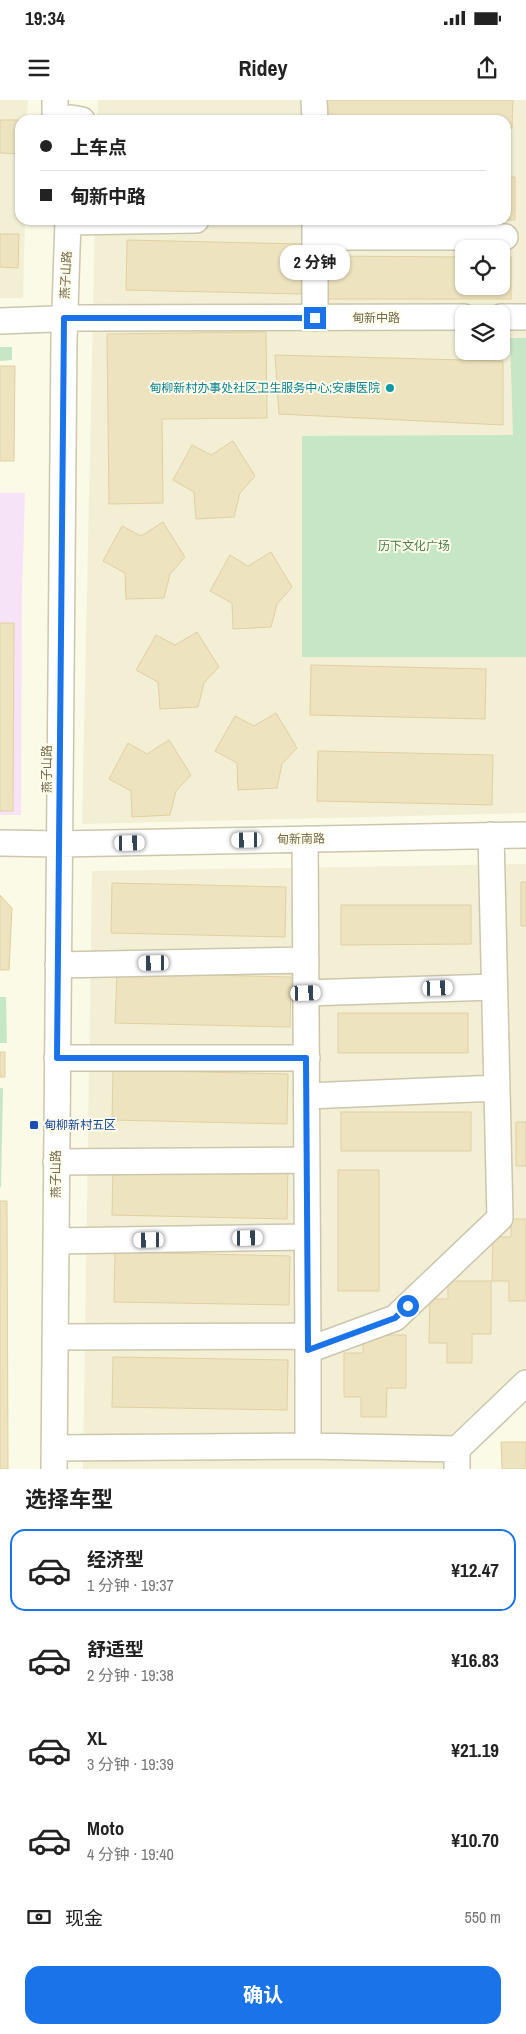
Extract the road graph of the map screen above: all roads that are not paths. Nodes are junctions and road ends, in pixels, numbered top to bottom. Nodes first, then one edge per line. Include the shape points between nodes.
1 (314, 100) edge
2 (315, 115) edge
3 (63, 225) edge
4 (315, 228) edge
5 (505, 237) dead end
6 (455, 317) edge
7 (510, 317) edge
8 (526, 317) edge
9 (315, 318) junction
10 (56, 319) junction
11 (0, 321) edge
12 (491, 835) junction
13 (526, 835) edge
14 (306, 839) junction
15 (0, 843) edge
16 (53, 844) junction
17 (306, 960) junction
18 (58, 965) junction
19 (494, 986) junction
20 (306, 993) junction
21 (57, 1058) junction
22 (306, 1058) junction
23 (497, 1088) junction
24 (306, 1096) junction
25 (307, 1160) junction
26 (56, 1162) junction
27 (307, 1237) junction
28 (56, 1241) junction
29 (55, 1337) junction
30 (308, 1343) junction
31 (526, 1383) edge
32 (308, 1446) junction
33 (54, 1458) edge
34 (221, 1458) edge
35 (457, 1459) edge
36 (40, 1469) edge

1 - 2 street
3 - 10 street, 燕子山路
4 - 5 street
4 - 9 street
6 - 9 street, 甸新中路
7 - 8 street
9 - 10 street, 甸新中路
10 - 11 street, 甸新中路
10 - 16 street, 燕子山路
12 - 13 street, 甸新南路
12 - 14 street, 甸新南路
12 - 19 street
14 - 16 street, 甸新南路
14 - 17 street
15 - 16 street, 甸新南路
16 - 18 street, 燕子山路
16 - 36 street, 燕子山路
17 - 18 street
17 - 20 street
18 - 21 street, 燕子山路
19 - 20 street
19 - 23 street
20 - 22 street
21 - 22 street
21 - 26 street, 燕子山路
22 - 24 street
23 - 24 street
23 - 30 street via 500,1218 395,1318
24 - 25 street
25 - 26 street
25 - 27 street
26 - 28 street, 燕子山路
27 - 28 street
27 - 30 street
28 - 29 street, 燕子山路
29 - 30 street
29 - 33 street, 燕子山路
30 - 32 street
31 - 35 street
32 - 34 street
32 - 35 street
33 - 34 street

